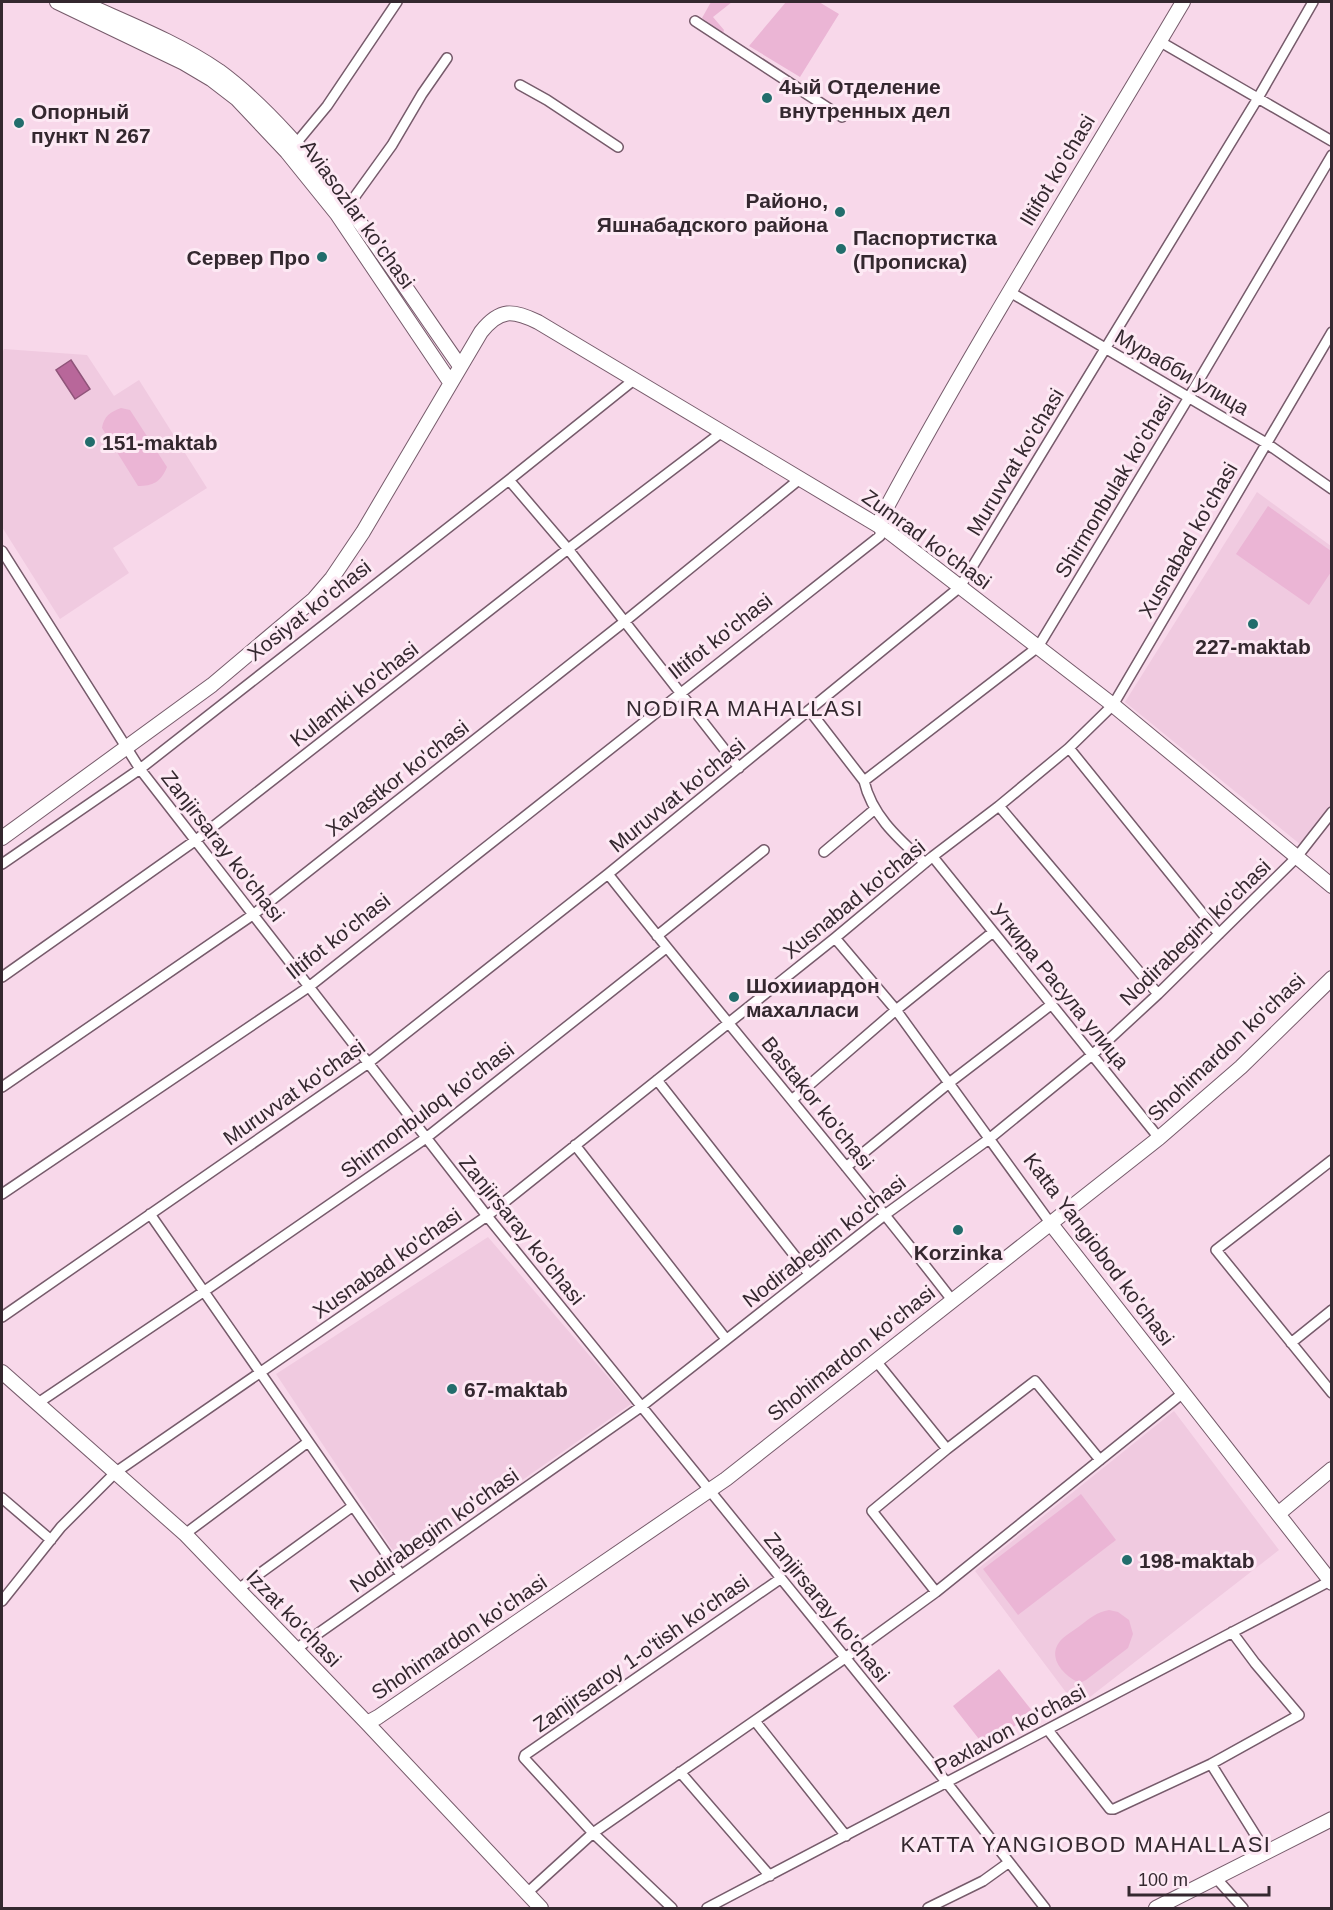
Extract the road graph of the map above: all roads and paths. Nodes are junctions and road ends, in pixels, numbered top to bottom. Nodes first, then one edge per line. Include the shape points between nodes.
1 (57, 2) edge
2 (81, 2) edge
3 (397, 2) edge
4 (1183, 2) edge
5 (1313, 2) edge
6 (695, 21) dead end
7 (1159, 41) junction
8 (447, 58) dead end
9 (520, 85) dead end
10 (1258, 98) junction
11 (842, 117) dead end
12 (1332, 141) edge
13 (618, 147) dead end
14 (292, 148) junction
15 (1332, 155) edge
16 (342, 210) junction
17 (1010, 292) junction
18 (1332, 332) edge
19 (1106, 349) junction
20 (460, 366) junction
21 (635, 379) junction
22 (450, 382) junction
23 (1189, 397) junction
24 (722, 432) junction
25 (1266, 443) junction
26 (801, 478) junction
27 (510, 480) junction
28 (1332, 489) edge
29 (880, 526) junction
30 (568, 549) junction
31 (2, 551) edge
32 (960, 587) junction
33 (624, 622) junction
34 (1038, 646) junction
35 (681, 693) junction
36 (1113, 705) junction
37 (810, 711) junction
38 (1069, 748) junction
39 (126, 749) junction
40 (739, 768) junction
41 (140, 769) junction
42 (864, 781) junction
43 (999, 806) junction
44 (875, 809) junction
45 (1332, 812) edge
46 (2, 838) edge
47 (196, 840) junction
48 (764, 850) dead end
49 (824, 852) dead end
50 (1296, 858) junction
51 (929, 860) junction
52 (2, 864) edge
53 (608, 874) junction
54 (1332, 886) edge
55 (254, 914) junction
56 (993, 932) junction
57 (1219, 934) junction
58 (657, 936) junction
59 (836, 938) junction
60 (666, 948) junction
61 (2, 977) edge
62 (1332, 978) edge
63 (309, 986) junction
64 (1158, 994) junction
65 (1052, 1004) junction
66 (896, 1010) junction
67 (729, 1023) junction
68 (1092, 1055) junction
69 (367, 1064) junction
70 (657, 1080) junction
71 (949, 1083) junction
72 (2, 1087) edge
73 (793, 1099) junction
74 (1159, 1137) junction
75 (426, 1138) junction
76 (989, 1138) junction
77 (575, 1145) junction
78 (1332, 1160) edge
79 (846, 1167) junction
80 (2, 1194) edge
81 (150, 1214) junction
82 (886, 1214) junction
83 (487, 1216) junction
84 (1051, 1224) junction
85 (809, 1274) junction
86 (203, 1292) junction
87 (952, 1300) junction
88 (1332, 1310) edge
89 (2, 1317) edge
90 (726, 1339) junction
91 (1291, 1343) junction
92 (876, 1361) junction
93 (2, 1372) edge
94 (260, 1373) junction
95 (1183, 1393) junction
96 (1332, 1393) edge
97 (38, 1403) junction
98 (642, 1406) junction
99 (308, 1442) junction
100 (947, 1449) junction
101 (1100, 1460) junction
102 (1332, 1469) edge
103 (116, 1472) junction
104 (710, 1490) junction
105 (2, 1498) edge
106 (353, 1506) junction
107 (1278, 1514) junction
108 (185, 1534) junction
109 (51, 1540) junction
110 (401, 1575) junction
111 (780, 1579) junction
112 (1331, 1582) edge
113 (237, 1590) junction
114 (936, 1592) junction
115 (2, 1601) edge
116 (1232, 1632) junction
117 (296, 1649) junction
118 (845, 1658) junction
119 (754, 1720) junction
120 (367, 1723) junction
121 (1048, 1730) junction
122 (1211, 1764) junction
123 (680, 1772) junction
124 (947, 1783) junction
125 (1332, 1819) edge
126 (593, 1833) junction
127 (846, 1836) junction
128 (1266, 1852) junction
129 (1008, 1863) junction
130 (770, 1876) junction
131 (1216, 1878) junction
132 (527, 1893) junction
133 (541, 1908) edge
134 (672, 1908) edge
135 (707, 1908) edge
136 (928, 1908) edge
137 (1045, 1908) edge
138 (1156, 1908) edge
139 (1243, 1908) edge

1 - 14 main road, Aviasozlar ko'chasi via 211,79
2 - 14 main road, Aviasozlar ko'chasi via 188,52 217,70 245,91
3 - 14 street via 327,106
4 - 7 main road, Iltifot ko'chasi
5 - 10 street, Muruvvat ko'chasi
6 - 11 street
7 - 10 street
7 - 17 main road, Iltifot ko'chasi
8 - 16 street via 392,145
9 - 13 street
10 - 12 street
10 - 19 street, Muruvvat ko'chasi
14 - 16 main road, Aviasozlar ko'chasi
15 - 23 street, Shirmonbulak ko'chasi
16 - 20 main road, Aviasozlar ko'chasi
16 - 22 main road, Aviasozlar ko'chasi
17 - 19 street, Мурабби улица
17 - 29 main road, Iltifot ko'chasi via 933,422
18 - 25 street, Xusnabad ko'chasi
19 - 23 street, Мурабби улица
19 - 32 street, Muruvvat ko'chasi
20 - 21 main road, Zumrad ko'chasi via 489,323 515,312
20 - 22 main road, Zumrad ko'chasi
21 - 24 main road, Zumrad ko'chasi
21 - 27 street, Xosiyat ko'chasi
22 - 39 main road, Xosiyat ko'chasi via 363,532 323,589 212,685
23 - 25 street, Мурабби улица
23 - 34 street, Shirmonbulak ko'chasi
24 - 26 main road, Zumrad ko'chasi
24 - 30 street, Kulamki ko'chasi
25 - 28 street, Мурабби улица
25 - 36 street, Xusnabad ko'chasi
26 - 29 main road, Zumrad ko'chasi
26 - 33 street, Xavastkor ko'chasi
27 - 30 street
27 - 41 street, Xosiyat ko'chasi
29 - 32 main road, Zumrad ko'chasi
29 - 35 street, Iltifot ko'chasi via 880,536
30 - 33 street
30 - 47 street, Kulamki ko'chasi
31 - 39 street, Zanjirsaray ko'chasi
32 - 34 main road, Zumrad ko'chasi
32 - 37 street, Muruvvat ko'chasi
33 - 35 street
33 - 55 street, Xavastkor ko'chasi
34 - 36 main road, Zumrad ko'chasi
34 - 42 street, Shirmonbulak ko'chasi
35 - 40 street
35 - 63 street, Iltifot ko'chasi
36 - 38 street, Xusnabad ko'chasi
36 - 50 main road, Zumrad ko'chasi
37 - 40 street, Muruvvat ko'chasi
37 - 42 street, Уткира Расула улица
38 - 43 street, Xusnabad ko'chasi
38 - 57 street
39 - 41 street, Zanjirsaray ko'chasi
39 - 46 main road, Xosiyat ko'chasi
40 - 53 street, Muruvvat ko'chasi
41 - 47 street, Zanjirsaray ko'chasi
41 - 52 street, Xosiyat ko'chasi
42 - 44 street, Уткира Расула улица
43 - 51 street, Xusnabad ko'chasi
43 - 64 street
44 - 49 street
44 - 51 street, Уткира Расула улица via 893,834
45 - 50 street, Nodirabegim ko'chasi
47 - 55 street, Zanjirsaray ko'chasi
47 - 61 street, Kulamki ko'chasi
48 - 58 street
50 - 54 main road, Zumrad ko'chasi
50 - 57 street, Nodirabegim ko'chasi
51 - 56 street, Уткира Расула улица
51 - 59 street, Xusnabad ko'chasi
53 - 58 street, Bastakor ko'chasi
53 - 69 street, Muruvvat ko'chasi
55 - 63 street, Zanjirsaray ko'chasi
55 - 72 street, Xavastkor ko'chasi
56 - 65 street, Уткира Расула улица
56 - 66 street
57 - 64 street, Nodirabegim ko'chasi
58 - 60 street, Bastakor ko'chasi
59 - 66 street, Katta Yangiobod ko'chasi
59 - 67 street, Xusnabad ko'chasi
60 - 67 street, Bastakor ko'chasi
60 - 75 street, Shirmonbuloq ko'chasi
62 - 74 main road, Shohimardon ko'chasi via 1241,1066
63 - 69 street, Zanjirsaray ko'chasi
63 - 80 street, Iltifot ko'chasi
64 - 68 street, Nodirabegim ko'chasi
65 - 68 street, Уткира Расула улица
65 - 71 street
66 - 71 street, Katta Yangiobod ko'chasi
66 - 73 street
67 - 70 street, Xusnabad ko'chasi
67 - 73 street, Bastakor ko'chasi
68 - 74 street, Уткира Расула улица
68 - 76 street, Nodirabegim ko'chasi
69 - 75 street, Zanjirsaray ko'chasi
69 - 81 street, Muruvvat ko'chasi
70 - 77 street, Xusnabad ko'chasi
70 - 85 street
71 - 76 street, Katta Yangiobod ko'chasi
71 - 79 street
73 - 79 street, Bastakor ko'chasi
74 - 84 main road, Shohimardon ko'chasi
75 - 83 street, Zanjirsaray ko'chasi
75 - 86 street, Shirmonbuloq ko'chasi
76 - 82 street, Nodirabegim ko'chasi
76 - 84 street, Katta Yangiobod ko'chasi
77 - 83 street, Xusnabad ko'chasi
77 - 90 street
78 - 91 street via 1216,1250
79 - 82 street, Bastakor ko'chasi
81 - 86 street
81 - 89 street, Muruvvat ko'chasi
82 - 85 street, Nodirabegim ko'chasi
82 - 87 street, Bastakor ko'chasi
83 - 94 street, Xusnabad ko'chasi
83 - 98 street, Zanjirsaray ko'chasi
84 - 87 main road, Shohimardon ko'chasi
84 - 95 main road, Katta Yangiobod ko'chasi
85 - 90 street, Nodirabegim ko'chasi
86 - 94 street
86 - 97 street, Shirmonbuloq ko'chasi
87 - 92 main road, Shohimardon ko'chasi
88 - 91 street
90 - 98 street, Nodirabegim ko'chasi
91 - 96 street
92 - 100 street
92 - 104 main road, Shohimardon ko'chasi
93 - 97 main road, Izzat ko'chasi
94 - 99 street
94 - 103 street, Xusnabad ko'chasi
95 - 101 street
95 - 107 main road, Katta Yangiobod ko'chasi
97 - 103 main road, Izzat ko'chasi
98 - 104 street, Zanjirsaray ko'chasi
98 - 110 street, Nodirabegim ko'chasi
99 - 106 street
99 - 108 street
100 - 101 street via 1035,1382
100 - 114 street via 872,1512
101 - 114 street
102 - 107 main road
103 - 108 main road, Izzat ko'chasi
103 - 109 street, Xusnabad ko'chasi
104 - 111 street, Zanjirsaray ko'chasi
104 - 120 main road, Shohimardon ko'chasi
105 - 109 street
106 - 110 street
106 - 113 street
107 - 112 main road, Katta Yangiobod ko'chasi
108 - 113 main road, Izzat ko'chasi
109 - 115 street, Xusnabad ko'chasi
110 - 117 street, Nodirabegim ko'chasi
111 - 118 street, Zanjirsaray ko'chasi
111 - 126 street, Zanjirsaroy 1-o'tish ko'chasi via 525,1755
112 - 116 street, Paxlavon ko'chasi
113 - 117 main road, Izzat ko'chasi
114 - 118 street
116 - 121 street, Paxlavon ko'chasi
116 - 122 street via 1299,1715
117 - 120 main road, Izzat ko'chasi
118 - 119 street
118 - 124 street, Zanjirsaray ko'chasi
119 - 123 street
119 - 127 street
120 - 132 main road, Izzat ko'chasi
121 - 122 street via 1110,1809
121 - 124 street, Paxlavon ko'chasi
122 - 128 street
123 - 126 street
123 - 130 street
124 - 127 street, Paxlavon ko'chasi
124 - 129 street, Zanjirsaray ko'chasi
125 - 128 main road
126 - 132 street
126 - 134 street
127 - 130 street, Paxlavon ko'chasi
128 - 131 main road
129 - 136 street via 983,1881
129 - 137 street, Zanjirsaray ko'chasi
130 - 135 street, Paxlavon ko'chasi
131 - 138 main road
131 - 139 street
132 - 133 main road, Izzat ko'chasi

